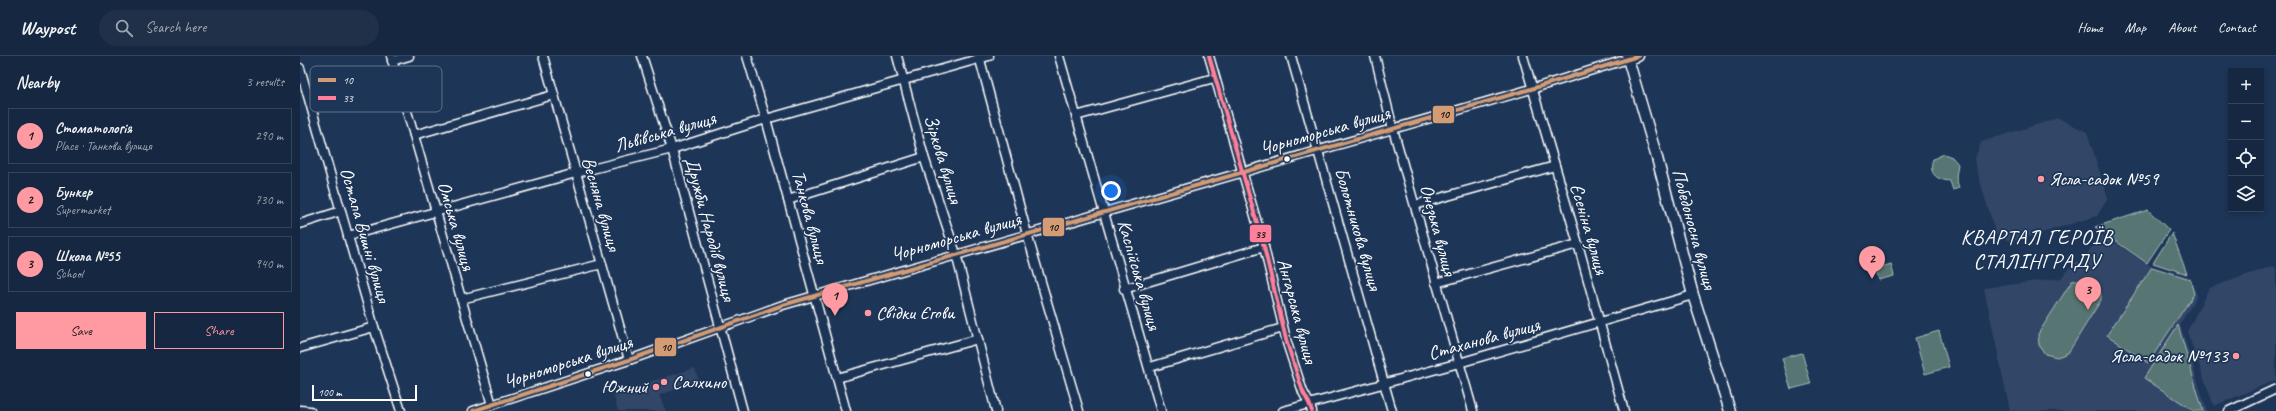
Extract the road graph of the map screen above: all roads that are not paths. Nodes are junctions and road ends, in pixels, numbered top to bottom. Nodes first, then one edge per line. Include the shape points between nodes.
1 (409, 56) edge
2 (543, 56) edge
3 (642, 56) edge
4 (747, 56) edge
5 (897, 56) edge
6 (990, 56) edge
7 (1058, 56) edge
8 (1209, 56) edge
9 (1291, 56) edge
10 (1375, 56) edge
11 (1523, 56) edge
12 (1638, 56) edge
13 (980, 57) edge
14 (392, 58) edge
15 (1627, 58) edge
16 (300, 68) edge
17 (1214, 78) junction
18 (904, 81) junction
19 (1531, 89) junction
20 (553, 95) junction
21 (310, 103) edge
22 (313, 112) edge
23 (407, 112) edge
24 (1076, 116) junction
25 (766, 119) junction
26 (1393, 129) junction
27 (414, 135) junction
28 (672, 149) junction
29 (1319, 150) junction
30 (924, 157) junction
31 (1555, 166) junction
32 (1243, 172) junction
33 (576, 173) junction
34 (788, 200) junction
35 (1415, 205) junction
36 (341, 212) junction
37 (436, 212) junction
38 (1105, 213) junction
39 (300, 224) edge
40 (1028, 234) junction
41 (348, 236) junction
42 (1578, 244) junction
43 (1264, 247) junction
44 (956, 254) junction
45 (602, 264) junction
46 (1436, 283) junction
47 (1124, 289) junction
48 (815, 295) junction
49 (1693, 295) junction
50 (461, 299) junction
51 (1599, 323) junction
52 (374, 327) junction
53 (721, 328) junction
54 (1283, 328) junction
55 (978, 339) junction
56 (300, 348) edge
57 (629, 360) junction
58 (1459, 363) junction
59 (1150, 367) junction
60 (837, 378) junction
61 (1384, 382) junction
62 (2276, 389) edge
63 (492, 405) junction
64 (1311, 407) edge
65 (300, 410) edge
66 (310, 411) edge
67 (401, 411) edge
68 (473, 411) edge
69 (743, 411) edge
70 (846, 411) edge
71 (996, 411) edge
72 (1080, 411) edge
73 (1161, 411) edge
74 (1283, 411) edge
75 (1392, 411) edge
76 (1474, 411) edge
77 (1624, 411) edge
78 (1730, 411) edge
79 (2229, 411) edge

1 - 14 street
2 - 20 street, Весняна вулиця
3 - 28 street, Дружби Народів вулиця
4 - 25 street, Танкова вулиця
5 - 18 street, Зіркова вулиця
6 - 13 street, Львівська вулиця
7 - 24 street, Каспійська вулиця
8 - 17 street, Ангарська вулиця
9 - 29 street, Болотникова вулиця
10 - 26 street, Онезька вулиця
11 - 19 street, Єсеніна вулиця
12 - 15 street, Чорноморська вулиця
13 - 18 street, Львівська вулиця
13 - 40 street
15 - 19 street, Чорноморська вулиця
15 - 49 street, Победоносна вулиця via 1657,158
16 - 21 street, Остапа Вишні вулиця
17 - 24 street
17 - 32 street, Ангарська вулиця
18 - 25 street, Львівська вулиця
18 - 30 street, Зіркова вулиця
19 - 26 street, Чорноморська вулиця
19 - 31 street, Єсеніна вулиця
20 - 27 street
20 - 33 street, Весняна вулиця
22 - 36 street, Остапа Вишні вулиця
23 - 27 street, Омська вулиця
24 - 38 street, Каспійська вулиця
25 - 28 street, Львівська вулиця
25 - 34 street, Танкова вулиця
26 - 29 street, Чорноморська вулиця
26 - 35 street, Онезька вулиця
27 - 37 street, Омська вулиця
28 - 33 street, Львівська вулиця
28 - 53 street, Дружби Народів вулиця
29 - 32 street, Чорноморська вулиця
29 - 61 street, Болотникова вулиця
30 - 34 street
30 - 44 street, Зіркова вулиця
31 - 35 street
31 - 42 street, Єсеніна вулиця
32 - 38 street, Чорноморська вулиця
32 - 43 street, Ангарська вулиця
33 - 37 street, Львівська вулиця
33 - 45 street, Весняна вулиця
34 - 48 street, Танкова вулиця
35 - 46 street, Онезька вулиця
36 - 39 street
36 - 41 street, Остапа Вишні вулиця
37 - 41 street, Львівська вулиця
37 - 50 street, Омська вулиця
38 - 40 street, Чорноморська вулиця
38 - 47 street, Каспійська вулиця
40 - 44 street, Чорноморська вулиця
40 - 72 street
41 - 52 street, Остапа Вишні вулиця
42 - 46 street
42 - 51 street, Єсеніна вулиця
43 - 47 street
43 - 54 street, Ангарська вулиця
44 - 48 street, Чорноморська вулиця
44 - 55 street, Зіркова вулиця
45 - 50 street
45 - 57 street, Весняна вулиця
46 - 58 street, Онезька вулиця
47 - 59 street, Каспійська вулиця
48 - 53 street, Чорноморська вулиця
48 - 60 street, Танкова вулиця
49 - 51 street, Стаханова вулиця
49 - 78 street, Победоносна вулиця
50 - 63 street, Омська вулиця
51 - 58 street, Стаханова вулиця
51 - 77 street, Єсеніна вулиця
52 - 56 street
52 - 67 street, Остапа Вишні вулиця
53 - 57 street, Чорноморська вулиця
53 - 69 street, Дружби Народів вулиця
54 - 59 street
54 - 64 street, Ангарська вулиця via 1303,392
55 - 60 street
55 - 71 street, Зіркова вулиця
57 - 63 street, Чорноморська вулиця
58 - 61 street, Стаханова вулиця
58 - 76 street, Онезька вулиця
59 - 73 street, Каспійська вулиця
60 - 70 street, Танкова вулиця
61 - 64 street, Стаханова вулиця
61 - 75 street, Болотникова вулиця
62 - 79 street
63 - 68 street, Чорноморська вулиця
64 - 74 street, Стаханова вулиця
65 - 66 street

